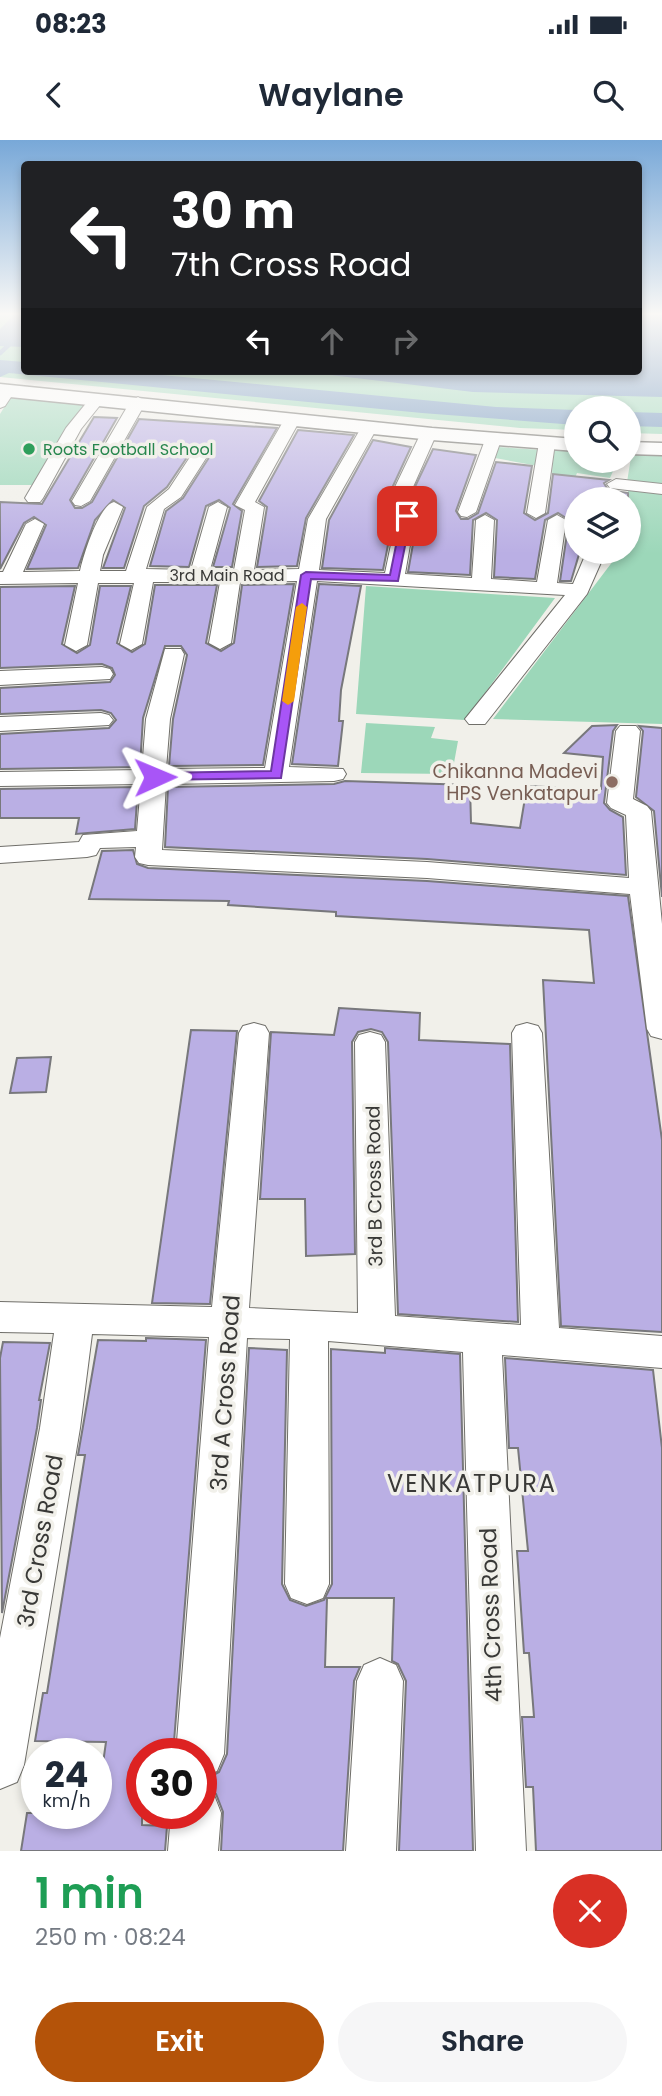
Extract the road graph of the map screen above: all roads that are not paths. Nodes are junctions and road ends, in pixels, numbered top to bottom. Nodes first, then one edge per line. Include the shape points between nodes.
1 (52, 395) edge
2 (103, 395) edge
3 (97, 399) junction
4 (138, 402) junction
5 (292, 420) junction
6 (369, 428) junction
7 (428, 435) junction
8 (564, 437) edge
9 (493, 440) junction
10 (641, 441) edge
11 (662, 442) edge
12 (547, 443) junction
13 (564, 444) edge
14 (641, 448) edge
15 (662, 449) edge
16 (200, 455) dead end
17 (616, 485) edge
18 (404, 487) dead end
19 (662, 489) edge
20 (34, 498) dead end
21 (81, 501) dead end
22 (114, 507) dead end
23 (218, 507) dead end
24 (467, 512) dead end
25 (536, 513) dead end
26 (407, 516) dead end
27 (485, 520) dead end
28 (556, 520) dead end
29 (35, 524) dead end
30 (591, 564) edge
31 (139, 575) junction
32 (237, 575) junction
33 (306, 575) junction
34 (91, 576) junction
35 (199, 576) junction
36 (5, 578) edge
37 (394, 579) junction
38 (481, 583) junction
39 (546, 587) junction
40 (580, 590) junction
41 (220, 643) dead end
42 (131, 644) dead end
43 (76, 645) dead end
44 (173, 654) dead end
45 (102, 674) dead end
46 (0, 678) edge
47 (477, 719) dead end
48 (101, 720) dead end
49 (0, 724) edge
50 (628, 731) dead end
51 (334, 774) dead end
52 (276, 775) junction
53 (155, 777) junction
54 (0, 779) edge
55 (650, 812) edge
56 (151, 838) junction
57 (0, 855) edge
58 (643, 887) junction
59 (662, 1029) edge
60 (527, 1032) dead end
61 (254, 1033) dead end
62 (370, 1042) dead end
63 (0, 1317) edge
64 (75, 1317) junction
65 (229, 1321) junction
66 (309, 1324) junction
67 (377, 1329) junction
68 (482, 1338) junction
69 (541, 1342) junction
70 (662, 1352) edge
71 (307, 1584) dead end
72 (380, 1681) dead end
73 (201, 1738) edge
74 (0, 1765) edge
75 (195, 1829) edge
76 (193, 1851) edge
77 (371, 1851) edge
78 (501, 1851) edge

1 - 3 main road
2 - 8 main road via 458,432
3 - 4 main road
3 - 20 street via 74,428
4 - 5 main road
4 - 21 street
5 - 6 main road
5 - 32 street via 250,506
6 - 7 main road
6 - 33 street via 317,519
7 - 9 main road
7 - 18 street
9 - 12 main road
9 - 24 street
10 - 11 main road
12 - 13 main road
12 - 25 street
14 - 15 main road
16 - 31 street via 175,494 156,507
17 - 19 street
22 - 34 street via 93,555
23 - 35 street
26 - 37 street
27 - 38 street
28 - 39 street
29 - 36 street
30 - 40 street
31 - 34 street, 3rd Main Road
31 - 35 street, 3rd Main Road
31 - 42 street
32 - 33 street, 3rd Main Road
32 - 35 street, 3rd Main Road
32 - 41 street
33 - 37 street, 3rd Main Road
33 - 52 street
34 - 36 street, 3rd Main Road
34 - 43 street
37 - 38 street, 3rd Main Road
38 - 39 street, 3rd Main Road
39 - 40 street, 3rd Main Road
40 - 47 street
44 - 53 street via 158,719
45 - 46 street
48 - 49 street
50 - 55 street via 620,803
51 - 52 street
52 - 53 street
53 - 54 street
53 - 56 street
55 - 58 street
56 - 57 street via 92,841 87,849
56 - 58 street via 148,857 427,870
58 - 59 street
60 - 69 street
61 - 65 street, 3rd A Cross Road
62 - 67 street, 3rd B Cross Road
63 - 64 street
64 - 65 street
64 - 74 street, 3rd Cross Road via 60,1428
65 - 66 street
65 - 73 street, 3rd A Cross Road
66 - 67 street
66 - 71 street
67 - 68 street
68 - 69 street
68 - 78 street, 4th Cross Road
69 - 70 street
72 - 77 street
75 - 76 street

